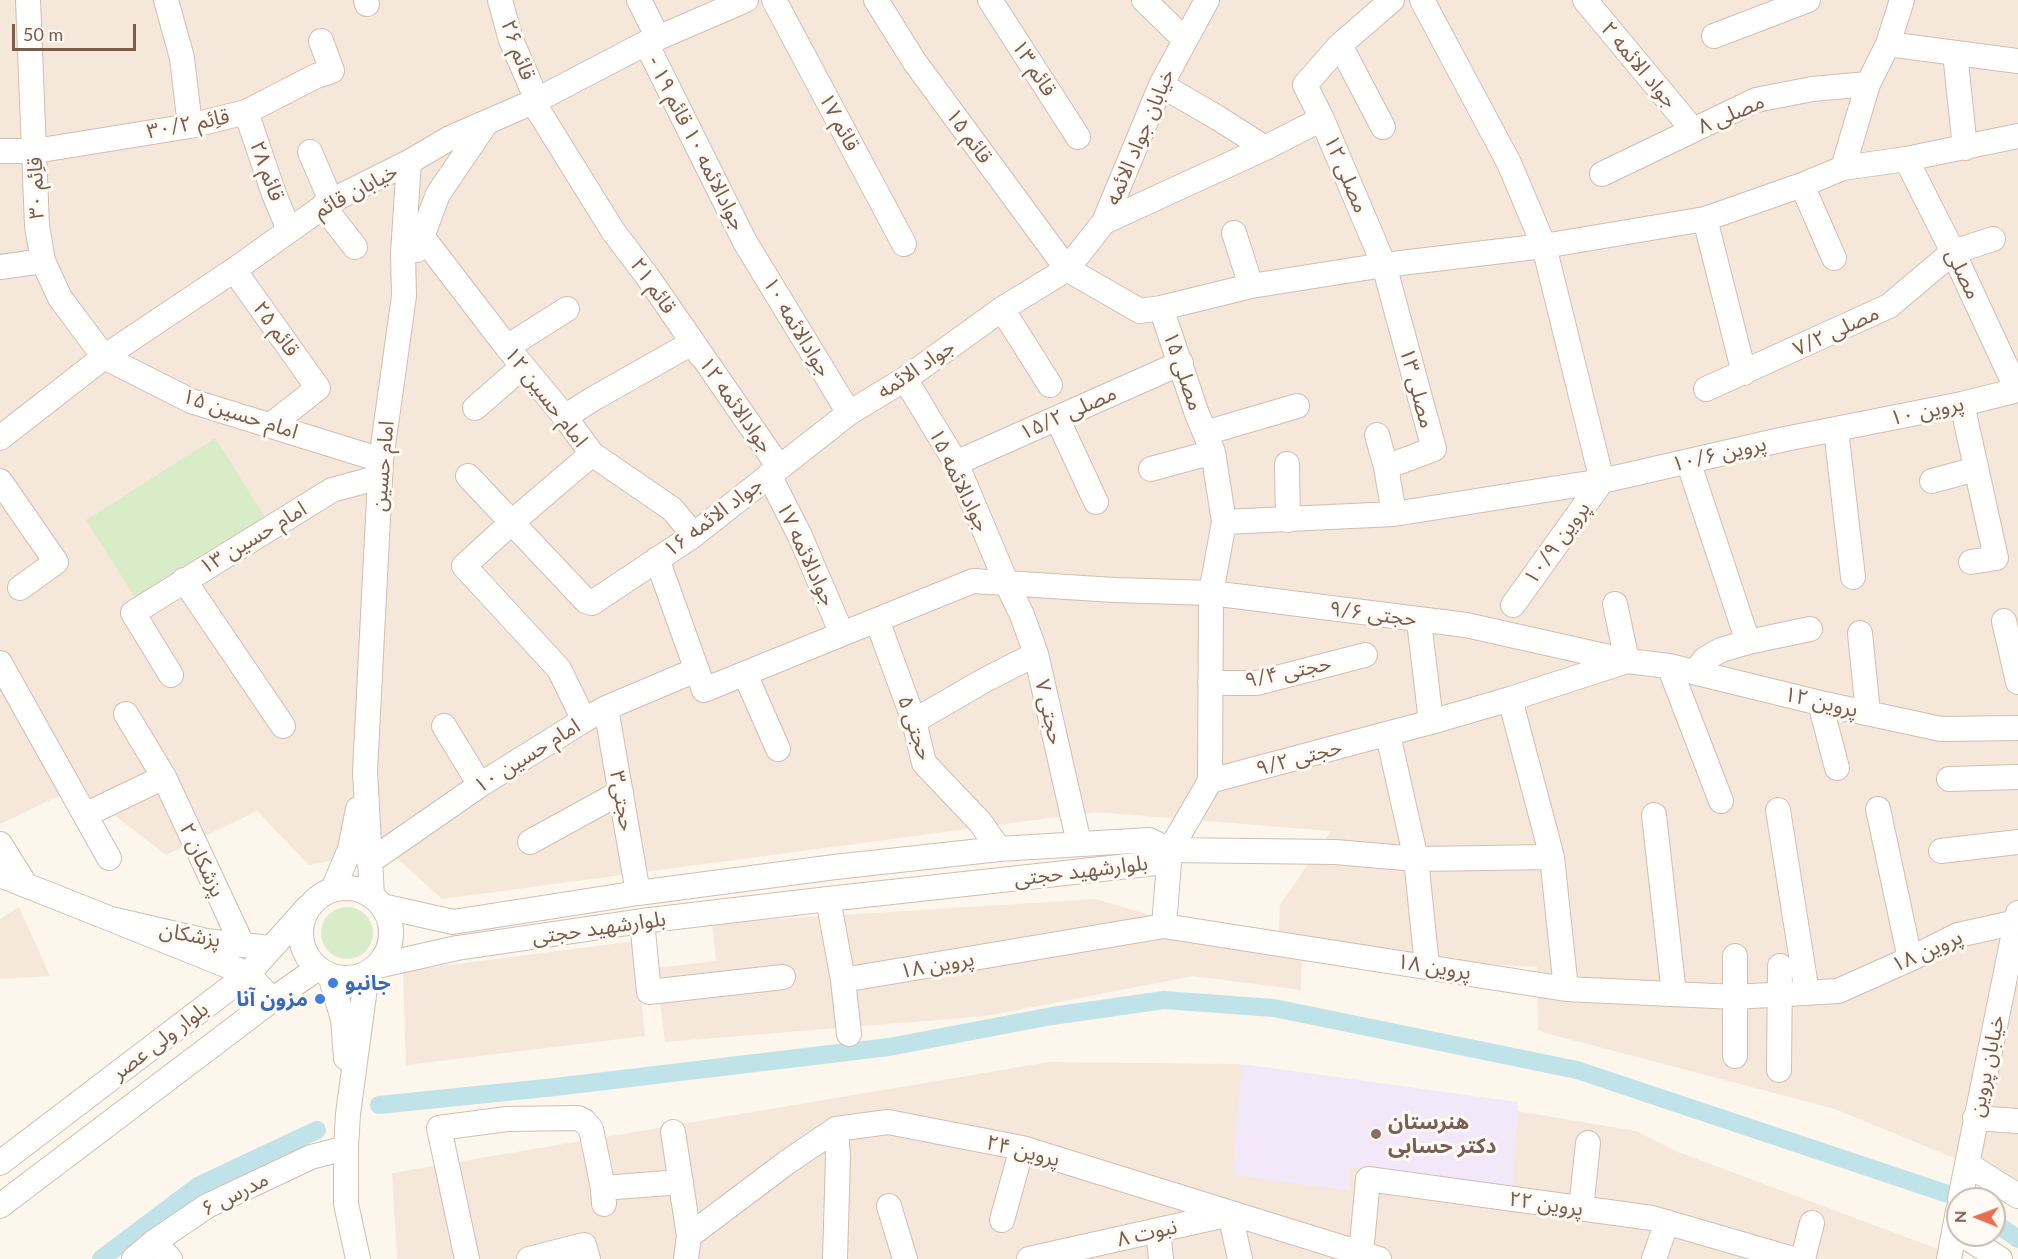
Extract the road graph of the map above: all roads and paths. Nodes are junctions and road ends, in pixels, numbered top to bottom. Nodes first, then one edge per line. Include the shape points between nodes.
1 (28, 0) edge
2 (166, 0) edge
3 (500, 0) edge
4 (639, 0) edge
5 (746, 0) edge
6 (774, 0) edge
7 (876, 0) edge
8 (990, 0) edge
9 (1144, 0) edge
10 (1207, 0) edge
11 (1422, 0) edge
12 (1585, 0) edge
13 (1808, 0) edge
14 (1902, 0) edge
15 (1379, 4) edge
16 (1714, 36) dead end
17 (1184, 39) junction
18 (321, 41) dead end
19 (652, 41) junction
20 (1888, 44) junction
21 (1340, 45) junction
22 (1955, 53) junction
23 (2018, 61) edge
24 (1161, 84) junction
25 (1868, 84) junction
26 (535, 101) junction
27 (246, 112) junction
28 (1322, 119) junction
29 (487, 122) junction
30 (190, 126) junction
31 (1383, 127) dead end
32 (1693, 130) junction
33 (2018, 136) edge
34 (1078, 137) dead end
35 (1264, 148) junction
36 (1965, 148) junction
37 (0, 151) edge
38 (35, 151) junction
39 (310, 152) dead end
40 (1906, 159) junction
41 (409, 162) junction
42 (1843, 168) junction
43 (1602, 174) dead end
44 (1802, 185) junction
45 (327, 203) junction
46 (1705, 219) junction
47 (1104, 222) junction
48 (289, 230) junction
49 (1234, 233) dead end
50 (421, 235) junction
51 (1993, 239) dead end
52 (746, 242) joint
53 (904, 244) dead end
54 (1544, 246) junction
55 (355, 247) dead end
56 (1953, 252) junction
57 (1834, 258) dead end
58 (43, 261) junction
59 (1384, 265) junction
60 (0, 267) edge
61 (1067, 268) junction
62 (234, 270) junction
63 (1251, 286) junction
64 (404, 296) junction
65 (1161, 308) junction
66 (567, 309) dead end
67 (1002, 309) junction
68 (692, 343) junction
69 (507, 347) junction
70 (104, 357) junction
71 (1181, 363) junction
72 (522, 367) junction
73 (1744, 373) junction
74 (905, 379) junction
75 (1050, 385) dead end
76 (1706, 389) dead end
77 (2017, 390) edge
78 (1962, 404) junction
79 (1297, 406) dead end
80 (475, 408) dead end
81 (849, 413) junction
82 (565, 417) junction
83 (1057, 418) junction
84 (271, 425) junction
85 (4, 427) edge
86 (1836, 430) junction
87 (1377, 435) dead end
88 (1209, 443) junction
89 (592, 454) junction
90 (1688, 461) junction
91 (956, 463) junction
92 (1287, 464) dead end
93 (1386, 467) junction
94 (381, 468) junction
95 (1151, 469) dead end
96 (1976, 469) junction
97 (774, 471) junction
98 (468, 476) dead end
99 (0, 480) edge
100 (1602, 481) junction
101 (1932, 481) dead end
102 (1096, 502) dead end
103 (1394, 514) junction
104 (1288, 520) junction
105 (1224, 522) junction
106 (511, 523) junction
107 (694, 535) junction
108 (657, 559) junction
109 (1971, 562) dead end
110 (1853, 577) dead end
111 (184, 580) junction
112 (1007, 584) junction
113 (20, 588) dead end
114 (1211, 593) junction
115 (1616, 604) dead end
116 (1513, 605) junction
117 (877, 620) junction
118 (1419, 621) junction
119 (2004, 621) dead end
120 (1466, 626) junction
121 (1810, 629) dead end
122 (1860, 633) dead end
123 (842, 634) junction
124 (1535, 640) junction
125 (1748, 642) junction
126 (1036, 654) junction
127 (1365, 655) dead end
128 (1627, 661) junction
129 (0, 663) edge
130 (1669, 666) junction
131 (696, 670) junction
132 (1695, 672) junction
133 (745, 674) junction
134 (171, 675) dead end
135 (2018, 682) edge
136 (1210, 683) junction
137 (1510, 699) junction
138 (1820, 703) junction
139 (606, 708) junction
140 (1868, 713) junction
141 (126, 714) dead end
142 (584, 720) junction
143 (914, 721) junction
144 (1431, 722) junction
145 (283, 726) dead end
146 (444, 726) dead end
147 (2018, 728) edge
148 (1388, 735) junction
149 (778, 749) dead end
150 (1836, 768) dead end
151 (365, 771) junction
152 (164, 777) junction
153 (2018, 777) edge
154 (1948, 779) dead end
155 (1210, 781) junction
156 (480, 785) junction
157 (621, 792) junction
158 (1721, 801) dead end
159 (1878, 809) dead end
160 (1778, 810) dead end
161 (85, 815) junction
162 (1654, 815) dead end
163 (530, 842) dead end
164 (2018, 842) edge
165 (1079, 843) junction
166 (0, 844) edge
167 (999, 849) junction
168 (1170, 850) junction
169 (1941, 851) dead end
170 (1552, 856) junction
171 (109, 858) dead end
172 (1416, 859) junction
173 (369, 862) junction
174 (0, 876) edge
175 (25, 884) junction
176 (333, 889) junction
177 (638, 893) junction
178 (828, 899) junction
179 (377, 901) junction
180 (308, 907) junction
181 (2018, 918) edge
182 (111, 919) junction
183 (642, 921) junction
184 (1164, 926) junction
185 (242, 944) junction
186 (270, 948) junction
187 (1735, 956) dead end
188 (1910, 959) junction
189 (1427, 966) junction
190 (1780, 966) dead end
191 (372, 969) junction
192 (324, 972) junction
193 (248, 974) junction
194 (783, 977) dead end
195 (843, 981) junction
196 (1566, 989) junction
197 (1807, 993) junction
198 (1674, 994) junction
199 (1780, 994) junction
200 (1735, 997) junction
201 (272, 1000) junction
202 (849, 1034) dead end
203 (1735, 1056) dead end
204 (1779, 1070) dead end
205 (348, 1114) junction
206 (1975, 1118) junction
207 (2018, 1120) edge
208 (836, 1129) junction
209 (673, 1132) dead end
210 (1588, 1143) dead end
211 (346, 1148) junction
212 (1022, 1148) junction
213 (0, 1162) edge
214 (681, 1182) junction
215 (1963, 1182) edge
216 (2018, 1196) edge
217 (0, 1206) edge
218 (889, 1206) dead end
219 (1581, 1209) junction
220 (1230, 1214) junction
221 (1002, 1220) dead end
222 (1667, 1222) junction
223 (1812, 1223) dead end
224 (1158, 1230) junction
225 (1984, 1247) edge
226 (688, 1248) edge
227 (162, 1251) edge
228 (1368, 1257) edge
229 (134, 1259) edge
230 (358, 1259) edge
231 (467, 1259) edge
232 (529, 1259) edge
233 (588, 1259) edge
234 (835, 1259) edge
235 (904, 1259) edge
236 (1029, 1259) edge
237 (1161, 1259) edge
238 (1240, 1259) edge
239 (1654, 1259) edge
240 (1793, 1259) edge
241 (1803, 1259) edge
242 (2000, 1259) edge

1 - 38 street, قاِئم ۳۰
2 - 30 street via 182,58
3 - 26 street, قائم ۲۶
4 - 19 street, - جوادالائمه ۱۰ قائم ۱۹
5 - 19 street, خیابان قائم
6 - 53 street, قائم ۱۷
7 - 61 street, قائم ۱۵ via 914,61
8 - 34 street, قائم ۱۳
9 - 17 street
10 - 17 street, خیابان جواد الائمه
11 - 54 street via 1509,163
12 - 32 street, جواد الائمه ۲
13 - 16 street
14 - 20 street
15 - 21 street
17 - 24 street, خیابان جواد الائمه
18 - 27 street, قاِئم ۳۰/۲ via 332,71
19 - 26 street, خیابان قائم
19 - 52 street, - جوادالائمه ۱۰ قائم ۱۹
20 - 22 street
20 - 25 street
21 - 28 street, مصلی ۱۲ via 1305,85
21 - 31 street
22 - 23 street
22 - 36 street
24 - 35 street
24 - 47 street, خیابان جواد الائمه
25 - 32 street, مصلی ۸ via 1756,100
25 - 42 street
26 - 29 street, خیابان قائم
26 - 68 street, قائم ۲۱ via 613,231
27 - 30 street, قاِئم ۳۰/۲
27 - 48 street, قائم ۲۸
28 - 35 street
28 - 59 street, مصلی ۱۲
29 - 41 street, خیابان قائم
29 - 50 street via 438,194
30 - 38 street, قاِئم ۳۰/۲
32 - 43 street, مصلی ۸
33 - 36 street
35 - 47 street
36 - 40 street
37 - 38 street, قاِئم ۳۰/۲
38 - 58 street, قاِئم ۳۰ via 37,226
39 - 45 street
40 - 42 street
40 - 56 street, مصلی
41 - 45 street, خیابان قائم
41 - 64 street, امام حسین
42 - 44 street
44 - 46 street
44 - 57 street
45 - 48 street, خیابان قائم
45 - 55 street
46 - 54 street
46 - 73 street
47 - 61 street, خیابان جواد الائمه
48 - 62 street, خیابان قائم
49 - 63 street
50 - 64 street
50 - 69 street, امام حسین ۱۲
51 - 56 street
52 - 81 street, جوادالائمه ۱۰
54 - 59 street
54 - 100 street
56 - 73 street, مصلی ۷/۲ via 1889,306
56 - 77 street, مصلی
58 - 60 street
58 - 70 street, قاِئم ۳۰ via 60,298
59 - 63 street
59 - 93 street, مصلی ۱۳ via 1434,449
61 - 65 street via 1140,311
61 - 67 street, جواد الائمه
62 - 70 street, خیابان قائم
62 - 84 street, قائم ۲۵ via 318,388
63 - 65 street
64 - 94 street, امام حسین
65 - 71 street, مصلی ۱۵
66 - 69 street
67 - 74 street, جواد الائمه
67 - 75 street
68 - 82 street
68 - 97 street, قائم ۲۱
69 - 72 street, امام حسین ۱۲
70 - 84 street, امام حسین ۱۵ via 191,401
70 - 85 street, خیابان قائم
71 - 83 street, مصلی ۱۵/۲
71 - 88 street, مصلی ۱۵
72 - 80 street
72 - 82 street, امام حسین ۱۲
73 - 76 street, مصلی ۷/۲
74 - 81 street, جواد الائمه
74 - 91 street, جوادالائمه ۱۵
77 - 78 street, پروین ۱۰
78 - 86 street, پروین ۱۰
78 - 96 street
79 - 88 street
81 - 97 street, جواد الائمه
82 - 89 street, امام حسین ۱۲
83 - 91 street, مصلی ۱۵/۲
83 - 102 street
84 - 94 street, امام حسین ۱۵
86 - 90 street, پروین ۱۰/۶
86 - 110 street
87 - 93 street
88 - 95 street
88 - 105 street, مصلی ۱۵
89 - 106 street
89 - 107 street, امام حسین ۱۲ via 672,509
90 - 100 street, پروین ۱۰/۶
90 - 125 street
91 - 112 street, جوادالائمه ۱۵
92 - 104 street
93 - 103 street
94 - 111 street, امام حسین ۱۳ via 332,490
94 - 151 street, امام حسین
96 - 101 street
96 - 109 street via 1996,558
97 - 107 street, جواد الائمه ۱۶
97 - 123 street, جوادالائمه ۱۷
98 - 106 street
99 - 113 street via 56,562
100 - 103 street, پروین ۱۰/۶
100 - 116 street, پروین ۱۰/۹
103 - 104 street, پروین ۱۰/۶
104 - 105 street, پروین ۱۰/۶
105 - 114 street, مصلی ۱۵
106 - 108 street, جواد الائمه ۱۶ via 589,603
106 - 142 street via 464,566 559,669
107 - 108 street, جواد الائمه ۱۶
108 - 131 street
111 - 134 street, امام حسین ۱۳ via 133,613
111 - 145 street
112 - 114 street, حجتی ۹/۶
112 - 117 street, حجتی ۹/۶ via 974,581
112 - 126 street, حجتی ۷
114 - 118 street, حجتی ۹/۶
114 - 136 street, مصلی ۱۵
115 - 128 street
116 - 120 street
116 - 124 street
117 - 123 street, حجتی ۹/۶
117 - 143 street, حجتی ۵
118 - 120 street, حجتی ۹/۶
118 - 144 street
119 - 135 street
120 - 124 street, حجتی ۹/۶
121 - 125 street
122 - 140 street
123 - 133 street, حجتی ۹/۶
124 - 128 street, پروین ۱۲
125 - 132 street via 1705,658
126 - 143 street
126 - 165 street, حجتی ۷
127 - 136 street, حجتی ۹/۴ via 1257,683
128 - 130 street, پروین ۱۲
128 - 137 street, پروین ۱۲
129 - 161 street
130 - 132 street, پروین ۱۲
130 - 158 street
131 - 133 street, حجتی ۹/۶ via 704,690
131 - 139 street, ۱۰ امام حسین
132 - 138 street, پروین ۱۲
133 - 149 street
136 - 155 street, مصلی ۱۵
137 - 144 street, پروین ۱۲
137 - 170 street
138 - 140 street, پروین ۱۲
138 - 150 street
139 - 142 street, ۱۰ امام حسین
139 - 157 street, حجتی۳
140 - 147 street, پروین ۱۲ via 1941,729
141 - 152 street, پزشکان ۲
142 - 156 street, ۱۰ امام حسین
143 - 167 street, حجتی ۵ via 924,763 980,822
144 - 148 street, پروین ۱۲
146 - 156 street
148 - 155 street, حجتی ۹/۲
148 - 172 street
151 - 173 street, امام حسین
151 - 176 street, امام حسین via 350,849
152 - 161 street
152 - 185 street, پزشکان ۲
153 - 154 street
155 - 168 street
156 - 173 street, ۱۰ امام حسین
157 - 163 street
157 - 177 street, حجتی۳
159 - 188 street
160 - 197 street
161 - 171 street
162 - 198 street
164 - 169 street
165 - 167 street, بلوارشهید حجتی
165 - 168 street, بلوارشهید حجتی via 1149,840
166 - 175 street
167 - 177 street, بلوارشهید حجتی
168 - 172 street via 1335,852
168 - 178 street, بلوارشهید حجتی via 1156,863
168 - 184 street
170 - 172 street
170 - 196 street
172 - 189 street
173 - 179 street, امام حسین
174 - 175 street, پزشکان
175 - 182 street, پزشکان
176 - 179 street via 361,890
176 - 180 street
177 - 179 street, بلوارشهید حجتی via 453,922
178 - 183 street, بلوارشهید حجتی
178 - 195 street
179 - 191 street via 389,919 391,934 387,951
180 - 186 street, بلوار ولی عصر
180 - 192 street via 301,938 306,955
181 - 188 street, پروین ۱۸ via 1958,935
181 - 206 street, خیابان پروین
182 - 185 street, پزشکان via 206,941
182 - 193 street, پزشکان
183 - 191 street, بلوارشهید حجتی via 457,948
183 - 194 street via 649,992
184 - 189 street, پروین ۱۸
184 - 195 street, پروین ۱۸
185 - 186 street, پزشکان
186 - 193 street, بلوار ولی عصر
187 - 200 street
188 - 197 street, پروین ۱۸ via 1838,991
189 - 196 street, پروین ۱۸
190 - 199 street
191 - 192 street via 349,978
191 - 205 street
192 - 201 street, بلوار ولی عصر
192 - 205 street via 343,1019
193 - 201 street
193 - 213 street, بلوار ولی عصر
195 - 202 street
196 - 198 street, پروین ۱۸
197 - 199 street, پروین ۱۸
198 - 200 street, پروین ۱۸
199 - 200 street, پروین ۱۸
199 - 204 street
200 - 203 street
201 - 217 street, بلوار ولی عصر
205 - 211 street
206 - 207 street
206 - 215 street, خیابان پروین
208 - 212 street, پروین ۲۴ via 888,1122
208 - 226 street, پروین ۲۴ via 786,1163
208 - 234 street
209 - 214 street
210 - 219 street
211 - 227 street, مدرس ۶ via 311,1157 207,1206
211 - 230 street via 346,1204
212 - 220 street, پروین ۲۴
212 - 221 street
214 - 226 street
214 - 231 street via 604,1196 591,1129 578,1118 507,1119 439,1128
215 - 216 street
218 - 235 street
219 - 222 street, پروین ۲۲
219 - 228 street, پروین ۲۲ via 1368,1179
220 - 224 street, نبوت ۸
220 - 228 street, پروین ۲۴
220 - 238 street
222 - 239 street
222 - 240 street, پروین ۲۲
223 - 241 street
224 - 236 street, نبوت ۸
224 - 237 street
225 - 242 street
227 - 229 street, مدرس ۶
232 - 233 street via 584,1245

